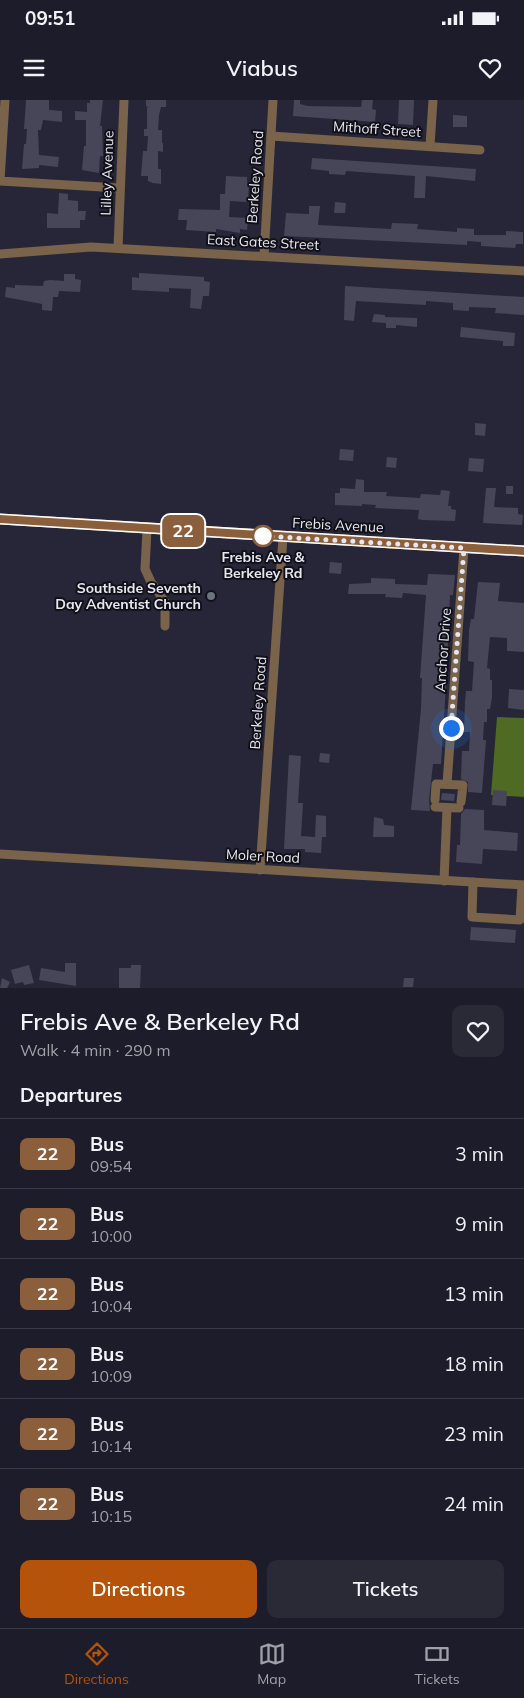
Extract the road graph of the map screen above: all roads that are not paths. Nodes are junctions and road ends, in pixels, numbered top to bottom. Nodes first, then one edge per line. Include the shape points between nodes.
1 (5, 100) edge
2 (124, 100) edge
3 (274, 100) edge
4 (434, 100) edge
5 (271, 136) junction
6 (430, 146) junction
7 (480, 150) dead end
8 (0, 181) edge
9 (119, 188) junction
10 (118, 248) junction
11 (0, 254) edge
12 (264, 256) junction
13 (524, 271) edge
14 (0, 519) edge
15 (146, 529) junction
16 (283, 537) junction
17 (464, 548) junction
18 (524, 552) edge
19 (165, 626) dead end
20 (447, 784) junction
21 (447, 808) junction
22 (0, 854) edge
23 (260, 870) junction
24 (444, 880) junction
25 (473, 882) junction
26 (523, 885) edge

1 - 8 street
2 - 9 street, Lilley Avenue
3 - 5 street, Berkeley Road
4 - 6 street
5 - 6 street, Mithoff Street
5 - 12 street, Berkeley Road
6 - 7 street, Mithoff Street
8 - 9 street
9 - 10 street, Lilley Avenue
10 - 11 street, East Gates Street
10 - 12 street, East Gates Street
12 - 13 street, East Gates Street
14 - 15 main road, Frebis Avenue
15 - 16 main road, Frebis Avenue
15 - 19 street via 145,569 165,602
16 - 17 main road, Frebis Avenue
16 - 23 street, Berkeley Road
17 - 18 main road, Frebis Avenue
17 - 20 street, Anchor Drive
20 - 21 street via 436,784 435,803
20 - 21 street via 462,785 460,805
21 - 24 street
22 - 23 street, Moler Road
23 - 24 street, Moler Road
24 - 25 street, Moler Road
25 - 26 street, Moler Road
25 - 26 street via 472,917 520,920

